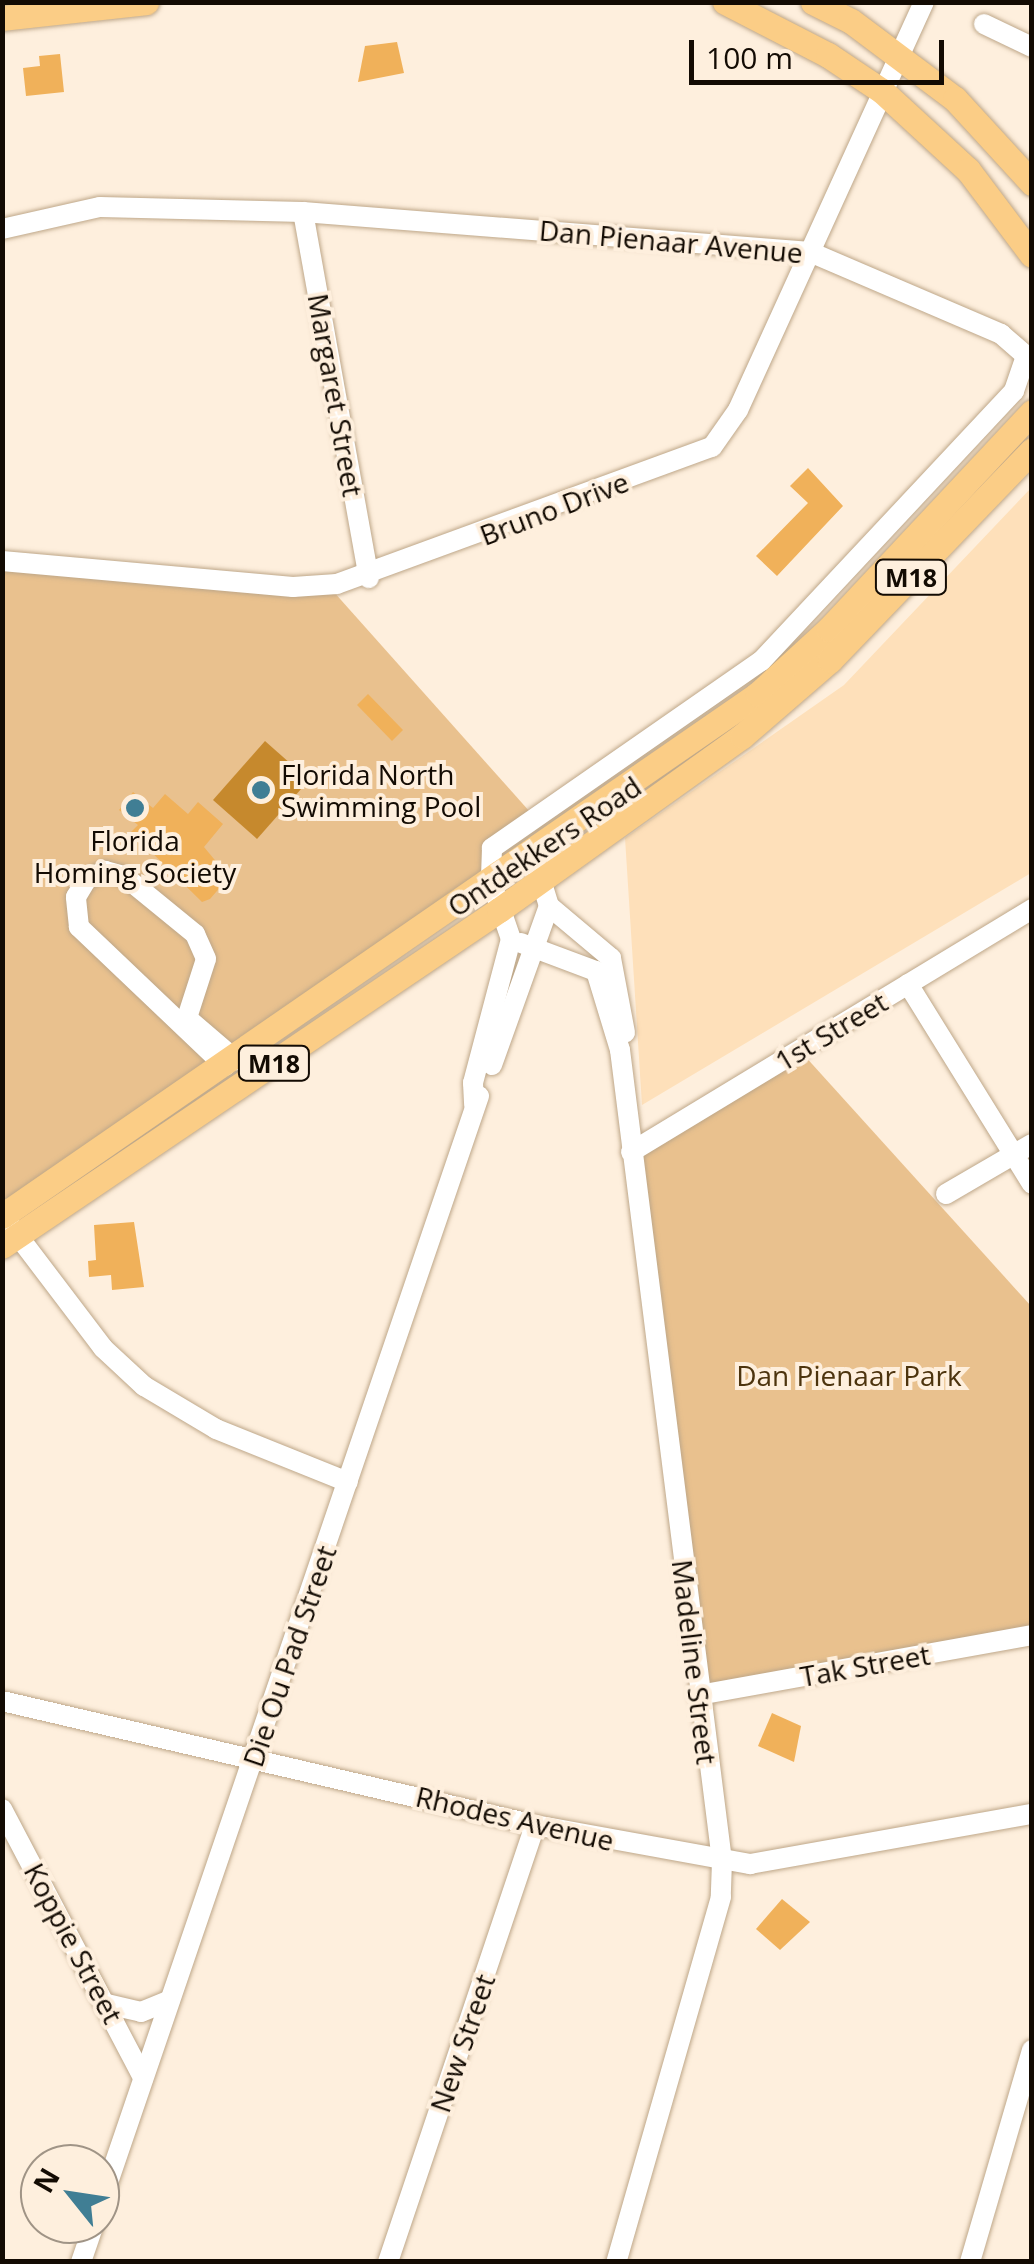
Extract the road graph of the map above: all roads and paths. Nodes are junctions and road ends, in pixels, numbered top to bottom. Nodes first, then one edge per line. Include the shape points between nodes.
1 (146, 2) edge
2 (725, 2) edge
3 (813, 2) edge
4 (924, 2) edge
5 (2, 18) edge
6 (984, 24) dead end
7 (1032, 46) edge
8 (898, 53) junction
9 (882, 91) junction
10 (1032, 183) edge
11 (303, 212) junction
12 (2, 229) edge
13 (810, 252) junction
14 (1032, 255) edge
15 (1032, 412) edge
16 (1032, 450) edge
17 (2, 561) edge
18 (368, 578) junction
19 (539, 866) junction
20 (491, 881) junction
21 (549, 906) junction
22 (1032, 909) edge
23 (499, 910) junction
24 (511, 940) junction
25 (534, 948) junction
26 (908, 984) junction
27 (620, 1050) junction
28 (231, 1063) junction
29 (474, 1105) junction
30 (1023, 1150) edge
31 (630, 1152) junction
32 (1032, 1184) edge
33 (946, 1194) dead end
34 (7, 1228) edge
35 (348, 1482) junction
36 (1032, 1636) edge
37 (699, 1694) junction
38 (2, 1701) edge
39 (254, 1758) junction
40 (2, 1809) edge
41 (1032, 1814) edge
42 (535, 1824) junction
43 (722, 1861) junction
44 (170, 2000) junction
45 (107, 2004) junction
46 (1032, 2050) edge
47 (144, 2078) junction
48 (120, 2148) edge
49 (388, 2262) edge
50 (616, 2262) edge
51 (970, 2262) edge

1 - 5 main road
2 - 9 main road
3 - 8 main road
4 - 8 street, Bruno Drive
6 - 7 street
8 - 9 street, Bruno Drive
8 - 10 main road via 955,99
9 - 13 street, Bruno Drive
9 - 14 main road via 968,170
11 - 12 street, Dan Pienaar Avenue via 100,207
11 - 13 street, Dan Pienaar Avenue
11 - 18 street, Margaret Street
13 - 18 street, Bruno Drive via 718,442
13 - 20 street, Dan Pienaar Avenue via 1017,343 1028,362 1022,379 761,661 498,842 489,856
15 - 19 main road, Ontdekkers Road / M18 via 777,678
16 - 19 main road, Ontdekkers Road / M18 via 786,700
17 - 18 street, Bruno Drive via 294,587
19 - 20 main road, Ontdekkers Road / M18
19 - 21 street, Die Ou Pad Street
19 - 23 main road, Ontdekkers Road / M18
20 - 23 street
20 - 28 main road, Ontdekkers Road / M18
21 - 25 street, Die Ou Pad Street
21 - 27 street, Madeline Street via 604,950 617,971
22 - 26 street, 1st Street
23 - 24 street
23 - 34 main road, Ontdekkers Road / M18
24 - 25 street, Madeline Street
24 - 29 street, Die Ou Pad Street via 474,1082
25 - 27 street, Madeline Street via 596,971
25 - 29 street, Die Ou Pad Street
26 - 30 street
26 - 31 street, 1st Street
27 - 31 street, Madeline Street
28 - 28 street via 79,927 75,901 87,879 106,871 124,876 194,934 206,959 187,1018
28 - 34 main road, Ontdekkers Road / M18
29 - 35 street, Die Ou Pad Street
30 - 32 street
30 - 33 street
31 - 37 street, Madeline Street
34 - 35 street via 103,1348 144,1386 216,1429
35 - 39 street, Die Ou Pad Street
36 - 37 street, Tak Street
37 - 43 street, Madeline Street
38 - 39 street, Rhodes Avenue
39 - 42 street, Rhodes Avenue
39 - 44 street, Die Ou Pad Street
40 - 45 street, Koppie Street
41 - 43 street, Rhodes Avenue via 750,1864
42 - 43 street, Rhodes Avenue
42 - 49 street, New Street
43 - 50 street, Madeline Street via 721,1898
44 - 45 street via 141,2012
44 - 47 street, Die Ou Pad Street
45 - 47 street, Koppie Street
46 - 51 street
47 - 48 street, Die Ou Pad Street

